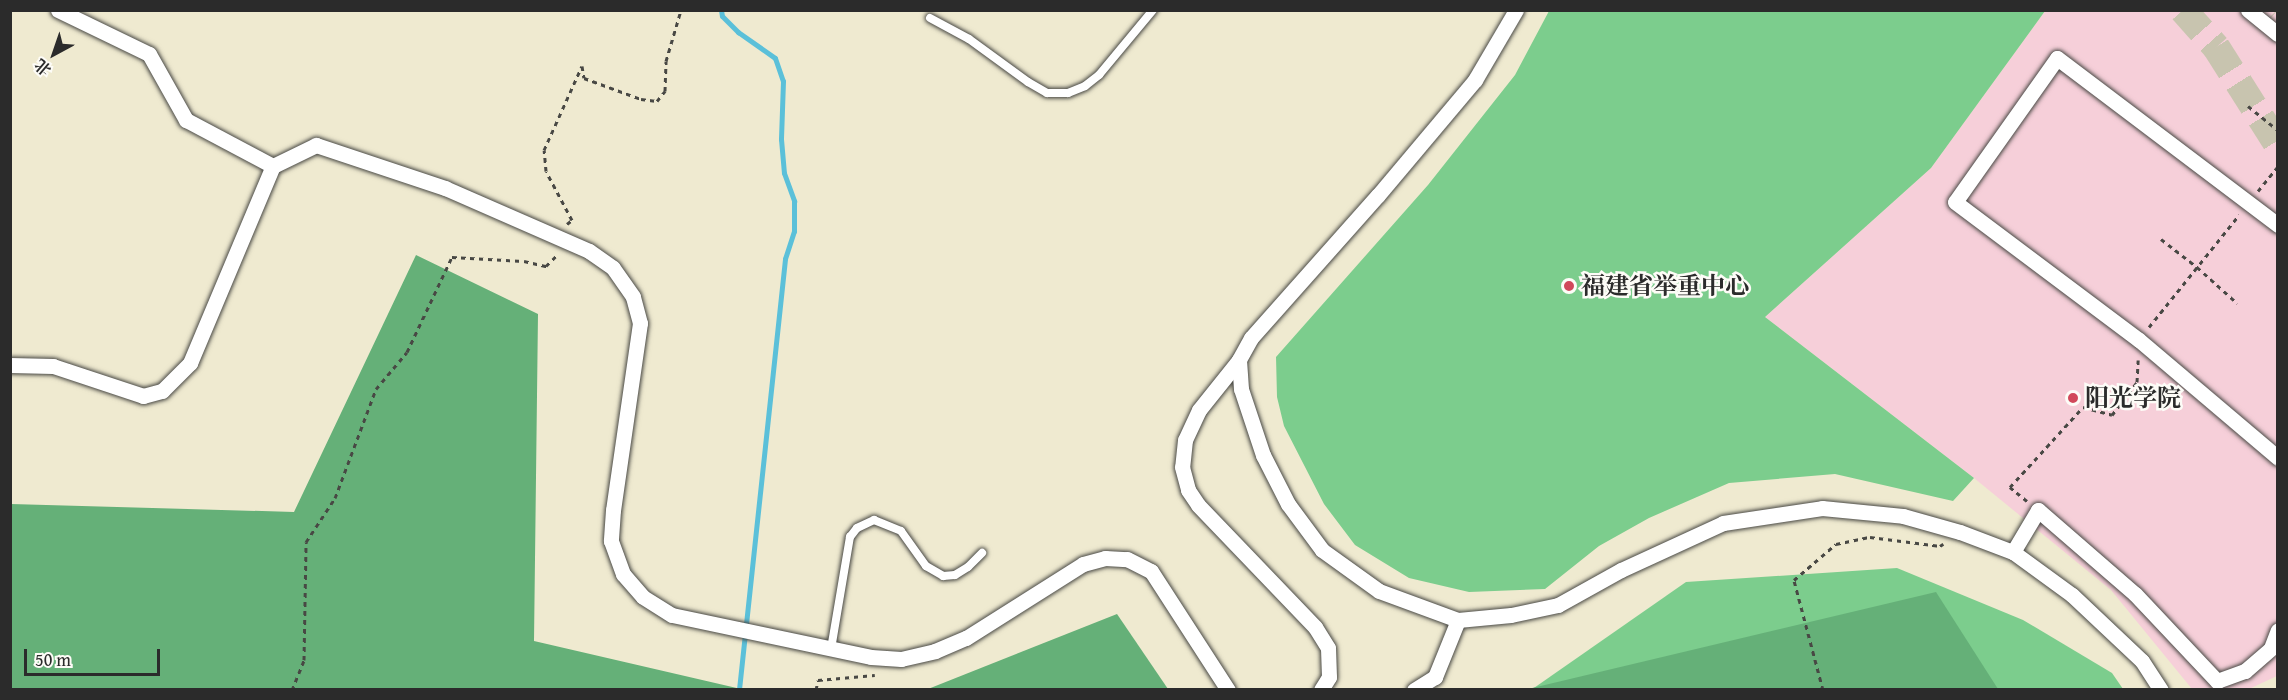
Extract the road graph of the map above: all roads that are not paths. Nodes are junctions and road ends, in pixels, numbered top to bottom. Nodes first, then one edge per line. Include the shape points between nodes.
1 (58, 10) edge
2 (1153, 10) edge
3 (1516, 10) edge
4 (2248, 10) edge
5 (930, 18) dead end
6 (2277, 34) edge
7 (273, 166) junction
8 (2277, 225) edge
9 (1239, 360) junction
10 (10, 365) edge
11 (2277, 458) edge
12 (2013, 552) junction
13 (982, 553) dead end
14 (1458, 620) junction
15 (2277, 630) edge
16 (831, 650) junction
17 (1228, 690) edge
18 (1321, 690) edge
19 (1414, 690) edge
20 (2161, 690) edge

1 - 7 street via 150,54 186,120
2 - 5 lane via 1099,75 1068,93 1047,93 969,39
3 - 9 street via 1475,80 1251,338
4 - 6 street
7 - 10 street via 190,363 162,391 143,396 53,366
7 - 16 street via 316,145 445,188 589,251 613,268 633,297 640,323 613,510 611,541 623,574 643,597 672,615
8 - 11 street via 2057,58 1955,202 2139,340
9 - 14 street via 1241,388 1263,456 1288,504 1322,550 1379,591
9 - 18 street via 1199,410 1185,440 1182,467 1188,490 1198,505 1315,627 1328,648 1329,677
12 - 14 street via 1903,516 1822,508 1723,523 1621,570 1558,605
12 - 15 street via 2038,510 2135,594 2217,681 2245,671 2271,648
12 - 20 street via 2080,602 2142,661
13 - 16 lane via 968,567 943,576 926,566 901,531 874,520 857,528 850,537
14 - 19 street via 1434,677
16 - 17 street via 901,660 935,651 966,638 1083,564 1105,558 1127,559 1151,571

